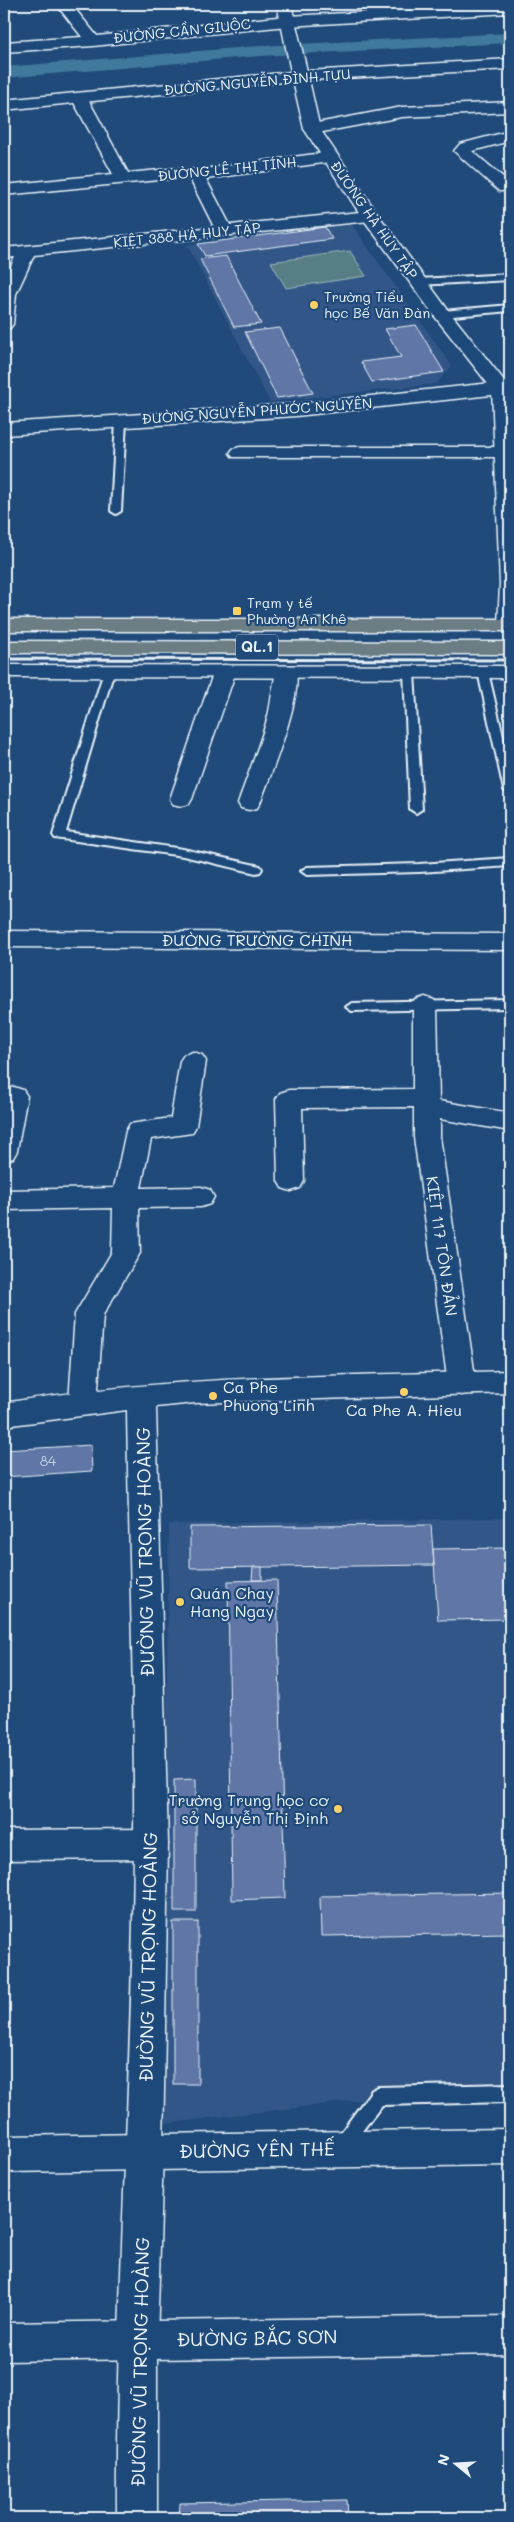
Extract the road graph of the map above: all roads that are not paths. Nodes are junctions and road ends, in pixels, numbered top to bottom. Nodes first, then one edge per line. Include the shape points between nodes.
1 (62, 4) edge
2 (284, 4) edge
3 (435, 8) edge
4 (510, 8) edge
5 (288, 27) junction
6 (93, 41) junction
7 (4, 47) edge
8 (510, 64) edge
9 (299, 76) junction
10 (80, 98) junction
11 (4, 105) edge
12 (510, 107) edge
13 (312, 129) junction
14 (510, 136) edge
15 (330, 157) junction
16 (196, 174) junction
17 (124, 180) junction
18 (505, 187) dead end
19 (4, 190) edge
20 (370, 216) junction
21 (225, 231) junction
22 (28, 251) junction
23 (4, 253) edge
24 (510, 277) edge
25 (419, 282) junction
26 (510, 308) edge
27 (442, 314) junction
28 (4, 324) edge
29 (506, 388) edge
30 (120, 421) junction
31 (4, 429) edge
32 (240, 453) dead end
33 (504, 453) junction
34 (116, 511) dead end
35 (4, 625) edge
36 (510, 625) edge
37 (4, 647) edge
38 (510, 648) edge
39 (4, 671) edge
40 (109, 671) junction
41 (225, 671) junction
42 (286, 672) junction
43 (409, 672) junction
44 (495, 672) edge
45 (510, 790) edge
46 (181, 799) dead end
47 (249, 804) dead end
48 (416, 809) dead end
49 (510, 862) edge
50 (256, 869) dead end
51 (307, 871) dead end
52 (4, 938) edge
53 (510, 942) edge
54 (510, 1004) edge
55 (425, 1006) junction
56 (352, 1007) dead end
57 (192, 1061) dead end
58 (14, 1096) dead end
59 (427, 1103) junction
60 (510, 1122) edge
61 (4, 1151) edge
62 (291, 1181) dead end
63 (201, 1197) dead end
64 (126, 1198) junction
65 (4, 1200) edge
66 (510, 1382) edge
67 (462, 1384) junction
68 (141, 1396) junction
69 (83, 1402) junction
70 (4, 1414) edge
71 (151, 1844) junction
72 (4, 1845) edge
73 (510, 2093) edge
74 (510, 2147) edge
75 (338, 2149) junction
76 (145, 2152) junction
77 (4, 2154) edge
78 (510, 2335) edge
79 (138, 2340) junction
80 (4, 2342) edge
81 (137, 2518) edge

1 - 6 street
2 - 5 street, ĐƯỜNG HÀ HUY TẬP
3 - 4 street, ĐƯỜNG CẦN GIUỘC
3 - 5 street, ĐƯỜNG CẦN GIUỘC
5 - 6 street, ĐƯỜNG CẦN GIUỘC
5 - 9 street, ĐƯỜNG HÀ HUY TẬP
6 - 7 street, ĐƯỜNG CẦN GIUỘC
8 - 9 street, ĐƯỜNG NGUYỄN ĐÌNH TỰU
9 - 10 street, ĐƯỜNG NGUYỄN ĐÌNH TỰU
9 - 13 street, ĐƯỜNG HÀ HUY TẬP
10 - 11 street, ĐƯỜNG NGUYỄN ĐÌNH TỰU
10 - 17 street
12 - 13 street via 402,112
13 - 15 street, ĐƯỜNG HÀ HUY TẬP
14 - 18 street via 466,147 462,151
15 - 16 street, ĐƯỜNG LÊ THỊ TÍNH
15 - 20 street, ĐƯỜNG HÀ HUY TẬP
16 - 17 street, ĐƯỜNG LÊ THỊ TÍNH
16 - 21 street
17 - 19 street, ĐƯỜNG LÊ THỊ TÍNH
20 - 21 street, KIỆT 388 HÀ HUY TẬP
20 - 25 street, ĐƯỜNG HÀ HUY TẬP
21 - 22 street, KIỆT 388 HÀ HUY TẬP
22 - 23 street, KIỆT 388 HÀ HUY TẬP
22 - 28 street via 7,294
24 - 25 lane
25 - 27 street, ĐƯỜNG HÀ HUY TẬP
26 - 27 lane
27 - 29 street, ĐƯỜNG HÀ HUY TẬP
29 - 30 street, ĐƯỜNG NGUYỄN PHƯỚC NGUYÊN via 296,410
29 - 33 street
30 - 31 street, ĐƯỜNG NGUYỄN PHƯỚC NGUYÊN
30 - 34 lane
32 - 33 street
33 - 36 street
35 - 36 highway, QL.1
37 - 38 highway, QL.1
39 - 40 street
40 - 41 street
40 - 50 lane via 59,835 155,846 219,858
41 - 42 street
41 - 46 street
42 - 43 street
42 - 47 street via 287,689 282,707
43 - 44 street
43 - 48 lane
44 - 45 lane
49 - 51 lane
52 - 53 street, ĐƯỜNG TRƯỜNG CHINH
54 - 55 lane
55 - 56 lane
55 - 59 street, KIỆT 117 TÔN ĐẢN
57 - 64 street via 183,1126 139,1131
58 - 61 street
59 - 60 street
59 - 62 street via 288,1099
59 - 67 street, KIỆT 117 TÔN ĐẢN via 427,1137
63 - 64 street
64 - 65 street
64 - 69 street via 126,1253 89,1314
66 - 67 street
67 - 68 street
68 - 69 street
68 - 71 street, ĐƯỜNG VŨ TRỌNG HOÀNG
69 - 70 street
71 - 72 street
71 - 76 street, ĐƯỜNG VŨ TRỌNG HOÀNG
73 - 75 lane via 378,2096
74 - 75 street, ĐƯỜNG YÊN THẾ
75 - 76 street, ĐƯỜNG YÊN THẾ
76 - 77 street, ĐƯỜNG YÊN THẾ
76 - 79 street, ĐƯỜNG VŨ TRỌNG HOÀNG
78 - 79 street, ĐƯỜNG BẮC SƠN
79 - 80 street, ĐƯỜNG BẮC SƠN
79 - 81 street, ĐƯỜNG VŨ TRỌNG HOÀNG

